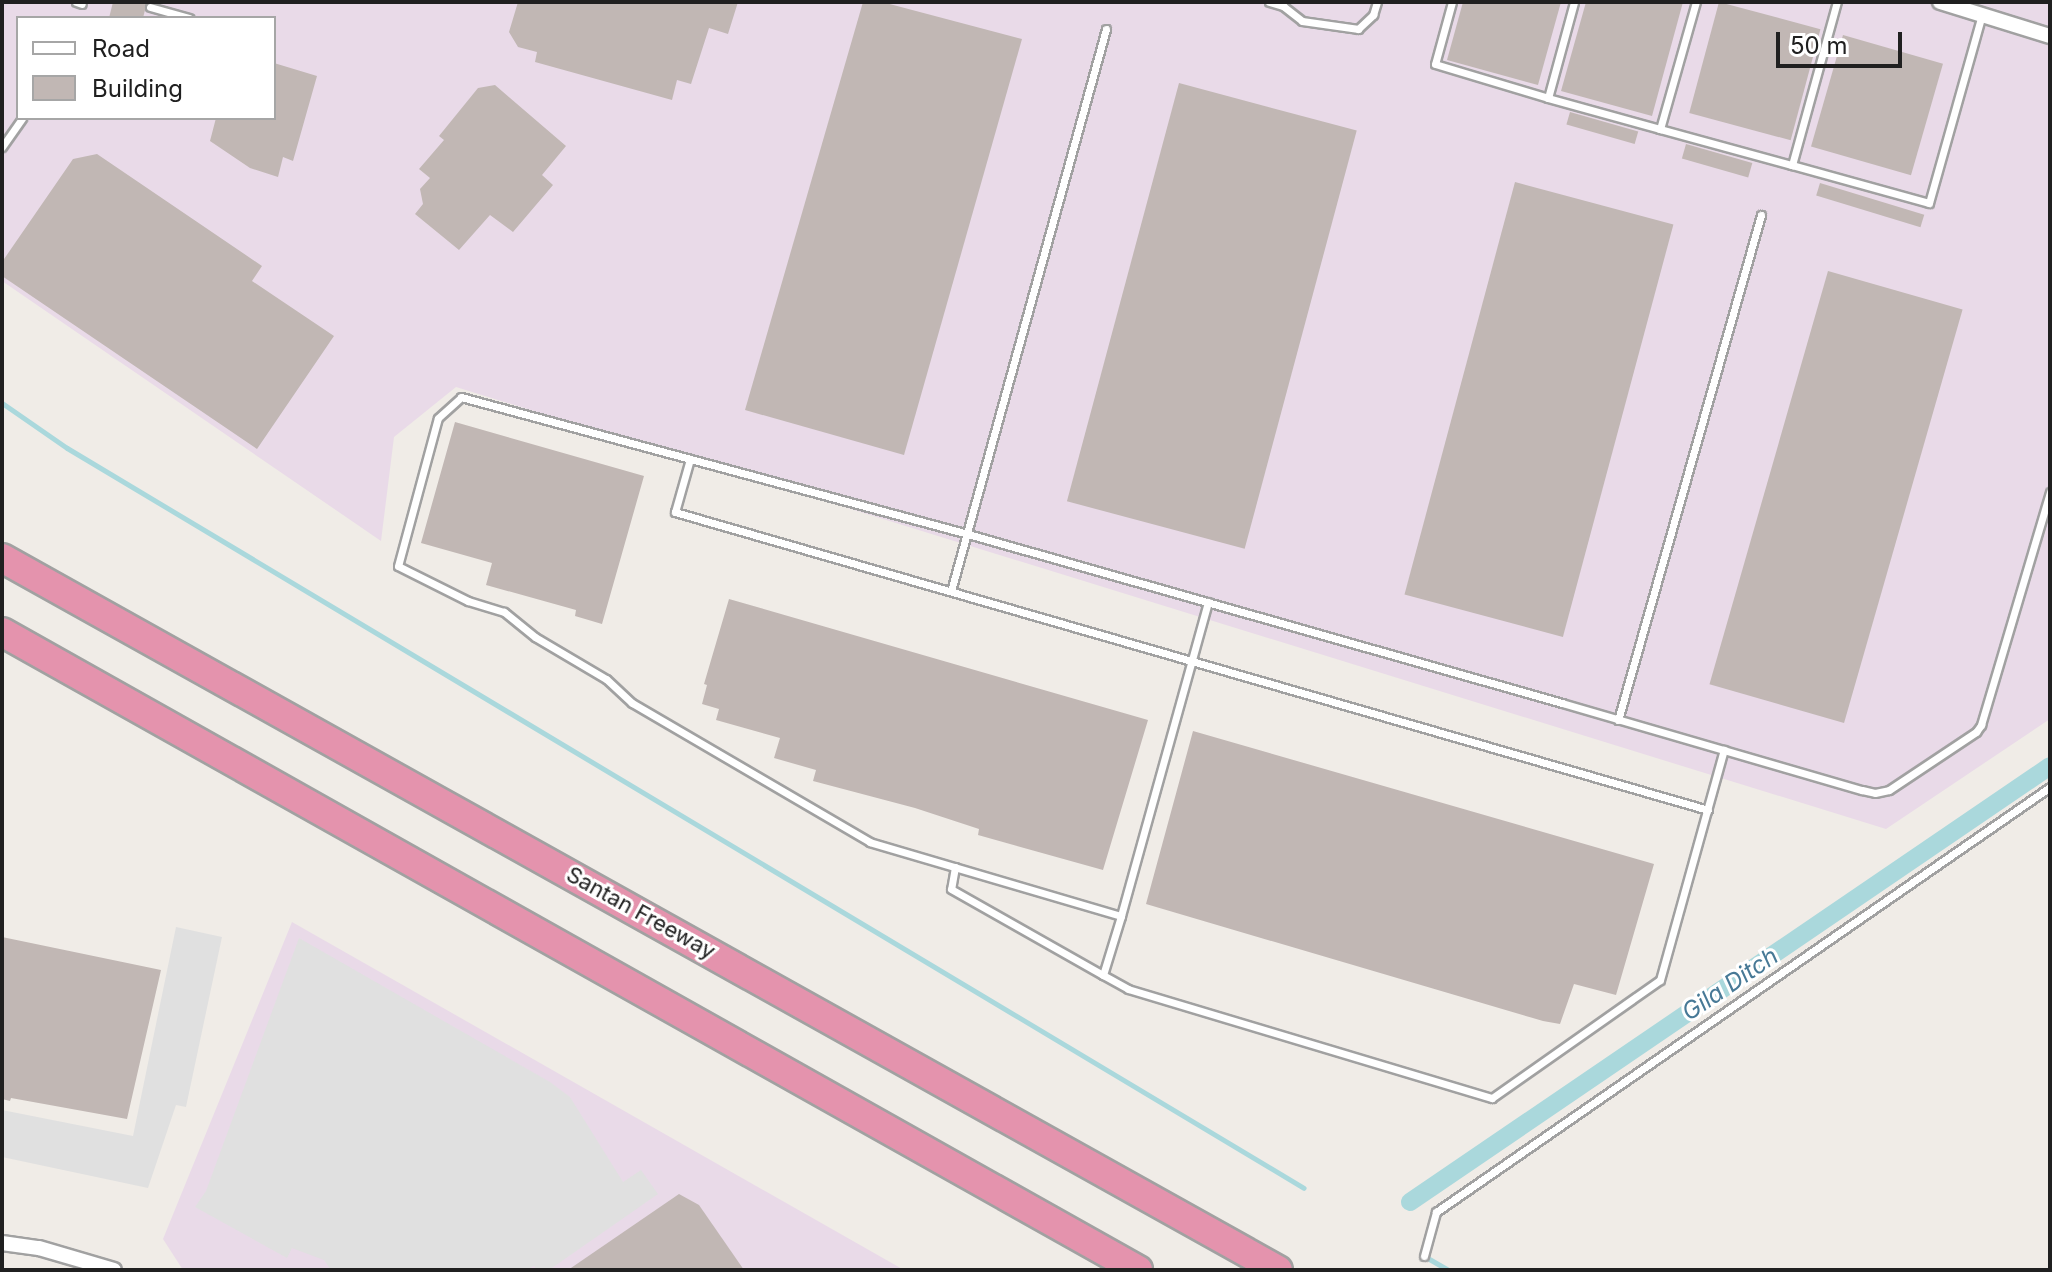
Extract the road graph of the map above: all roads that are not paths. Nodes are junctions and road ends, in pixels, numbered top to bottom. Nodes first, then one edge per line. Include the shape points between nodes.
1 (1269, 2) edge
2 (1377, 2) edge
3 (1452, 2) edge
4 (1574, 2) edge
5 (1696, 2) edge
6 (1837, 2) edge
7 (1940, 2) edge
8 (150, 7) dead end
9 (1982, 14) junction
10 (182, 16) edge
11 (1106, 29) dead end
12 (2050, 36) edge
13 (1548, 98) junction
14 (21, 120) edge
15 (1660, 129) junction
16 (2, 147) edge
17 (1792, 165) junction
18 (1761, 215) dead end
19 (690, 459) junction
20 (2050, 492) edge
21 (968, 534) junction
22 (2, 537) edge
23 (2, 558) edge
24 (951, 591) junction
25 (1208, 602) junction
26 (2, 632) edge
27 (2, 639) edge
28 (169, 648) junction
29 (43, 656) junction
30 (1192, 659) junction
31 (1618, 720) junction
32 (1724, 750) junction
33 (2050, 787) edge
34 (1708, 810) junction
35 (955, 867) junction
36 (1121, 916) junction
37 (1103, 975) junction
38 (2, 1243) edge
39 (1424, 1256) dead end
40 (114, 1270) edge
41 (1138, 1270) edge
42 (1278, 1270) edge

1 - 2 lane via 1302,21 1358,29 1373,15
3 - 13 lane via 1435,64
4 - 13 lane
5 - 15 lane
6 - 17 lane
7 - 9 street
8 - 10 lane
9 - 12 street
9 - 17 lane via 1929,203
11 - 21 lane
13 - 15 lane
14 - 16 lane
15 - 17 lane
18 - 31 lane
19 - 21 lane
19 - 24 lane via 675,512
19 - 35 lane via 461,397 438,418 398,566 468,601 504,612 606,679 632,703 870,842
20 - 32 lane via 1988,710 1976,732 1889,790 1875,793
21 - 24 lane
21 - 25 lane
22 - 28 highway
23 - 28 highway, Santan Freeway
24 - 30 lane
25 - 30 lane
25 - 31 lane
26 - 29 highway
27 - 29 highway
28 - 42 highway, Santan Freeway
29 - 41 highway
30 - 34 lane
30 - 36 lane
31 - 32 lane
32 - 34 lane
33 - 39 lane via 1436,1212
34 - 37 lane via 1660,980 1492,1098 1128,989
35 - 36 lane
35 - 37 lane via 951,889
36 - 37 lane
38 - 40 street

